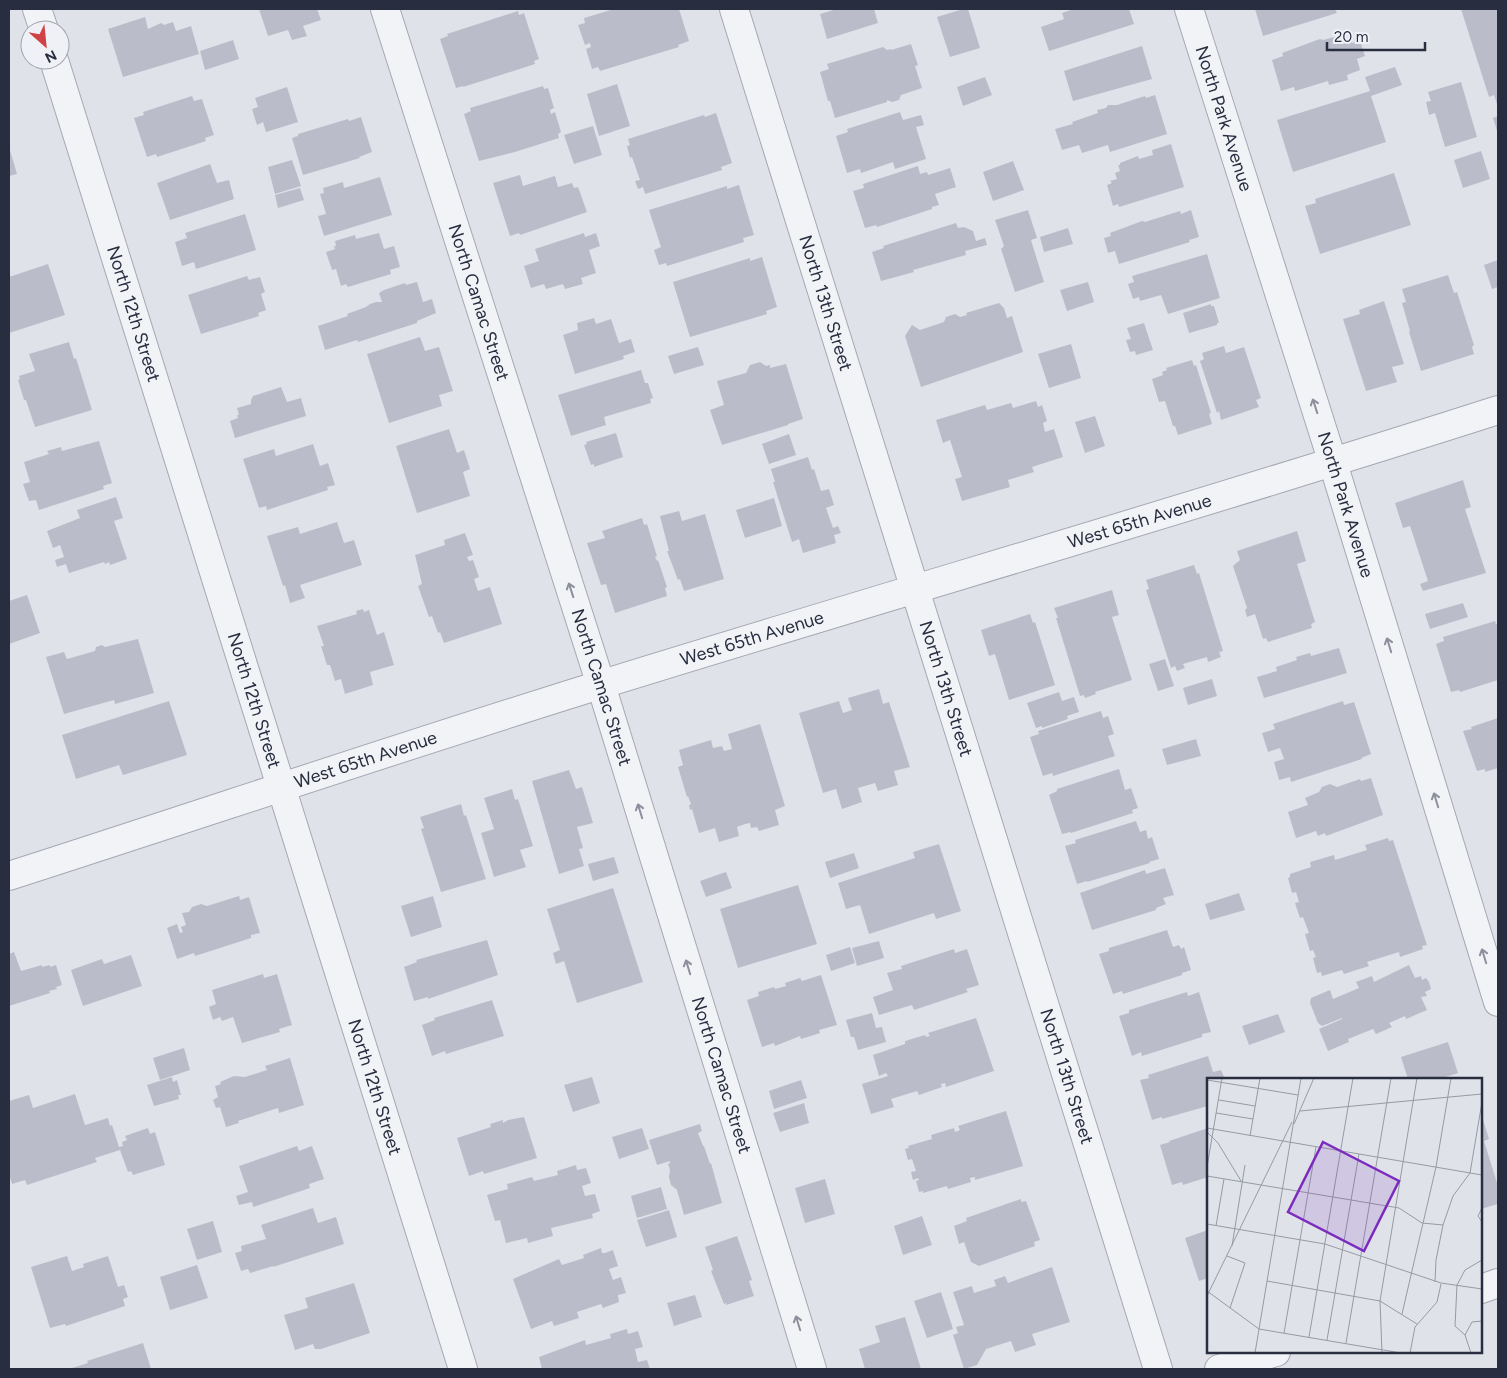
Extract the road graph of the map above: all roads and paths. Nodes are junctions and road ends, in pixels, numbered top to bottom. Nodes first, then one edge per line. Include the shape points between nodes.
1 (385, 9) edge
2 (734, 9) edge
3 (1189, 9) edge
4 (57, 70) edge
5 (1498, 410) edge
6 (1333, 463) junction
7 (914, 588) junction
8 (601, 685) junction
9 (281, 788) junction
10 (9, 876) edge
11 (1498, 1002) edge
12 (1498, 1283) edge
13 (1482, 1289) edge
14 (1273, 1353) edge
15 (463, 1369) edge
16 (812, 1369) edge
17 (1158, 1369) edge
18 (1218, 1369) edge

8 -> 1 street, North Camac Street
2 - 7 street, North 13th Street
6 -> 3 street, North Park Avenue
4 - 9 street, North 12th Street
5 - 6 street, West 65th Avenue
6 - 7 street, West 65th Avenue
11 -> 6 street, North Park Avenue
7 - 8 street, West 65th Avenue
7 - 17 street, North 13th Street
8 - 9 street, West 65th Avenue
16 -> 8 street, North Camac Street
9 - 10 street, West 65th Avenue
9 - 15 street, North 12th Street
12 - 13 street
14 - 18 street

